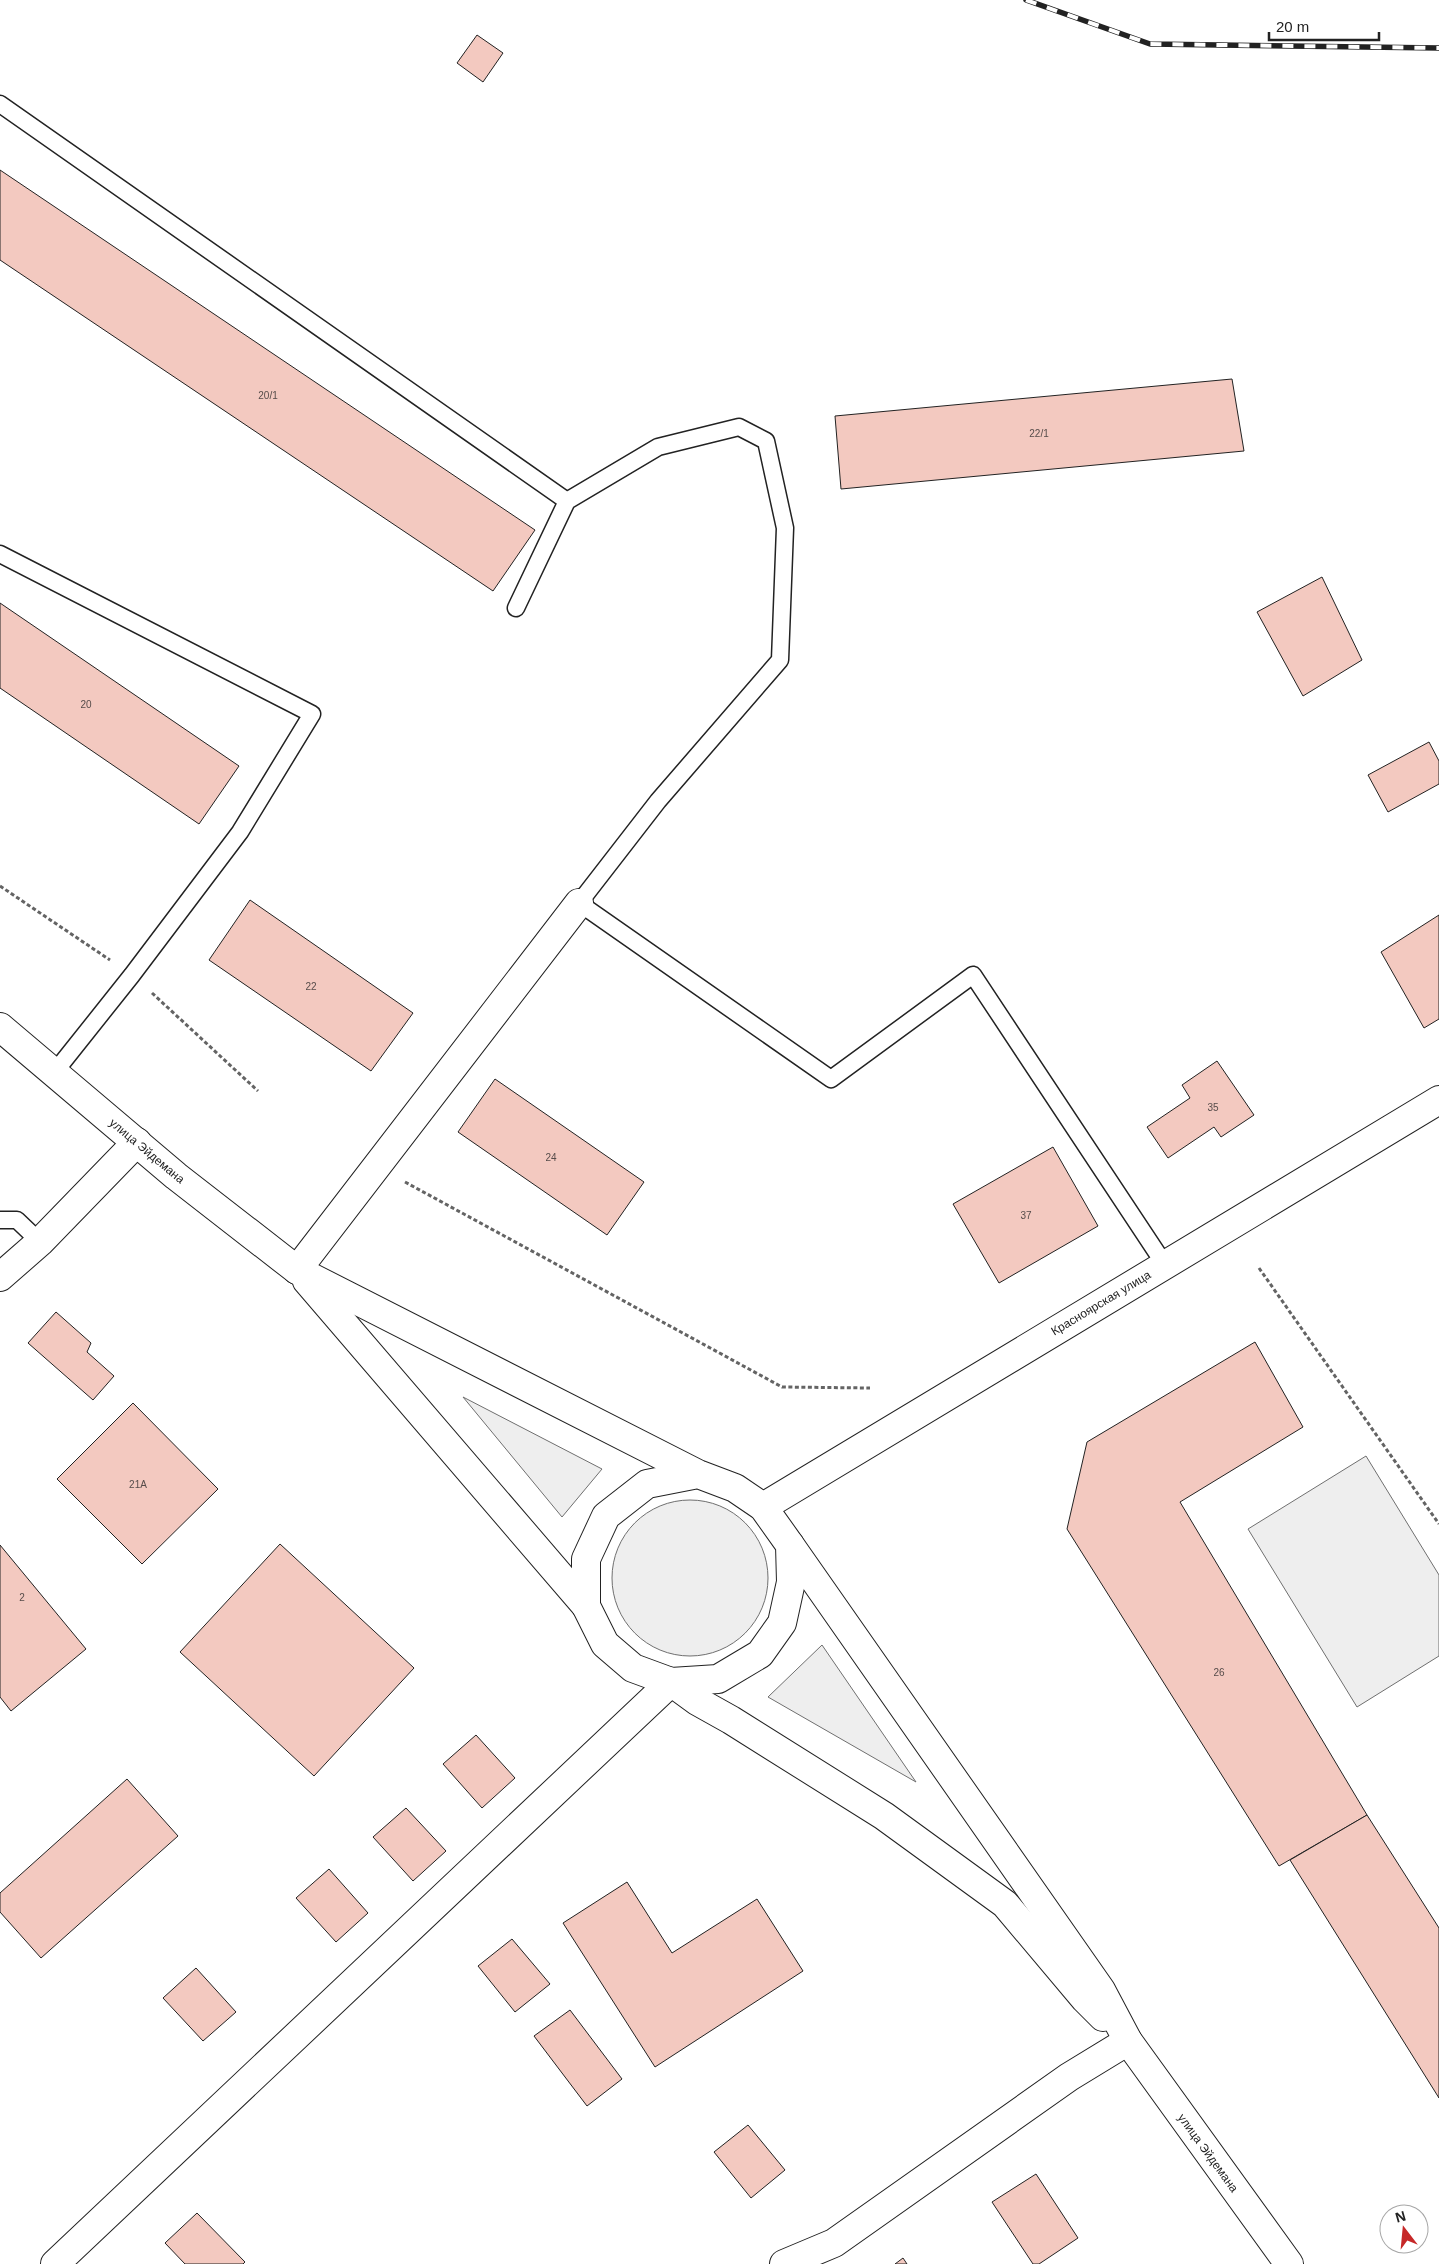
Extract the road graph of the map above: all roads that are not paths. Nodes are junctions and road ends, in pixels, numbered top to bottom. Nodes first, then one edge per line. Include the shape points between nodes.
1 (0, 104) edge
2 (567, 502) junction
3 (0, 554) edge
4 (516, 608) dead end
5 (579, 902) junction
6 (0, 1027) edge
7 (54, 1073) junction
8 (1439, 1100) edge
9 (137, 1142) junction
10 (0, 1220) edge
11 (40, 1242) junction
12 (1165, 1265) junction
13 (298, 1270) junction
14 (0, 1277) edge
15 (698, 1474) junction
16 (763, 1507) junction
17 (790, 1545) junction
18 (586, 1606) junction
19 (671, 1682) junction
20 (1128, 2041) junction
21 (55, 2264) edge
22 (784, 2264) edge
23 (1289, 2264) edge

1 - 2 lane
2 - 4 lane
2 - 5 lane via 658,447 739,427 766,441 785,528 780,660 658,801
3 - 7 lane via 312,714 240,832
5 - 12 lane via 831,1079 973,974
5 - 13 main road
6 - 7 main road, улица Эйдемана
7 - 9 main road, улица Эйдемана
8 - 12 main road, Красноярская улица
9 - 11 main road
9 - 13 main road, улица Эйдемана
10 - 11 lane via 17,1220
11 - 14 main road
12 - 16 main road, Красноярская улица
13 - 15 main road
13 - 18 main road
15 - 16 main road via 735,1488
15 - 18 main road via 647,1484 606,1516 586,1559
16 - 17 main road
17 - 19 main road via 791,1582 782,1623 760,1654 718,1679
17 - 20 main road via 1101,1990
18 - 19 main road via 605,1644 633,1668
19 - 20 main road via 884,1816 1005,1904 1085,1999
19 - 21 main road
20 - 22 main road via 1069,2077 834,2243
20 - 23 main road, улица Эйдемана

